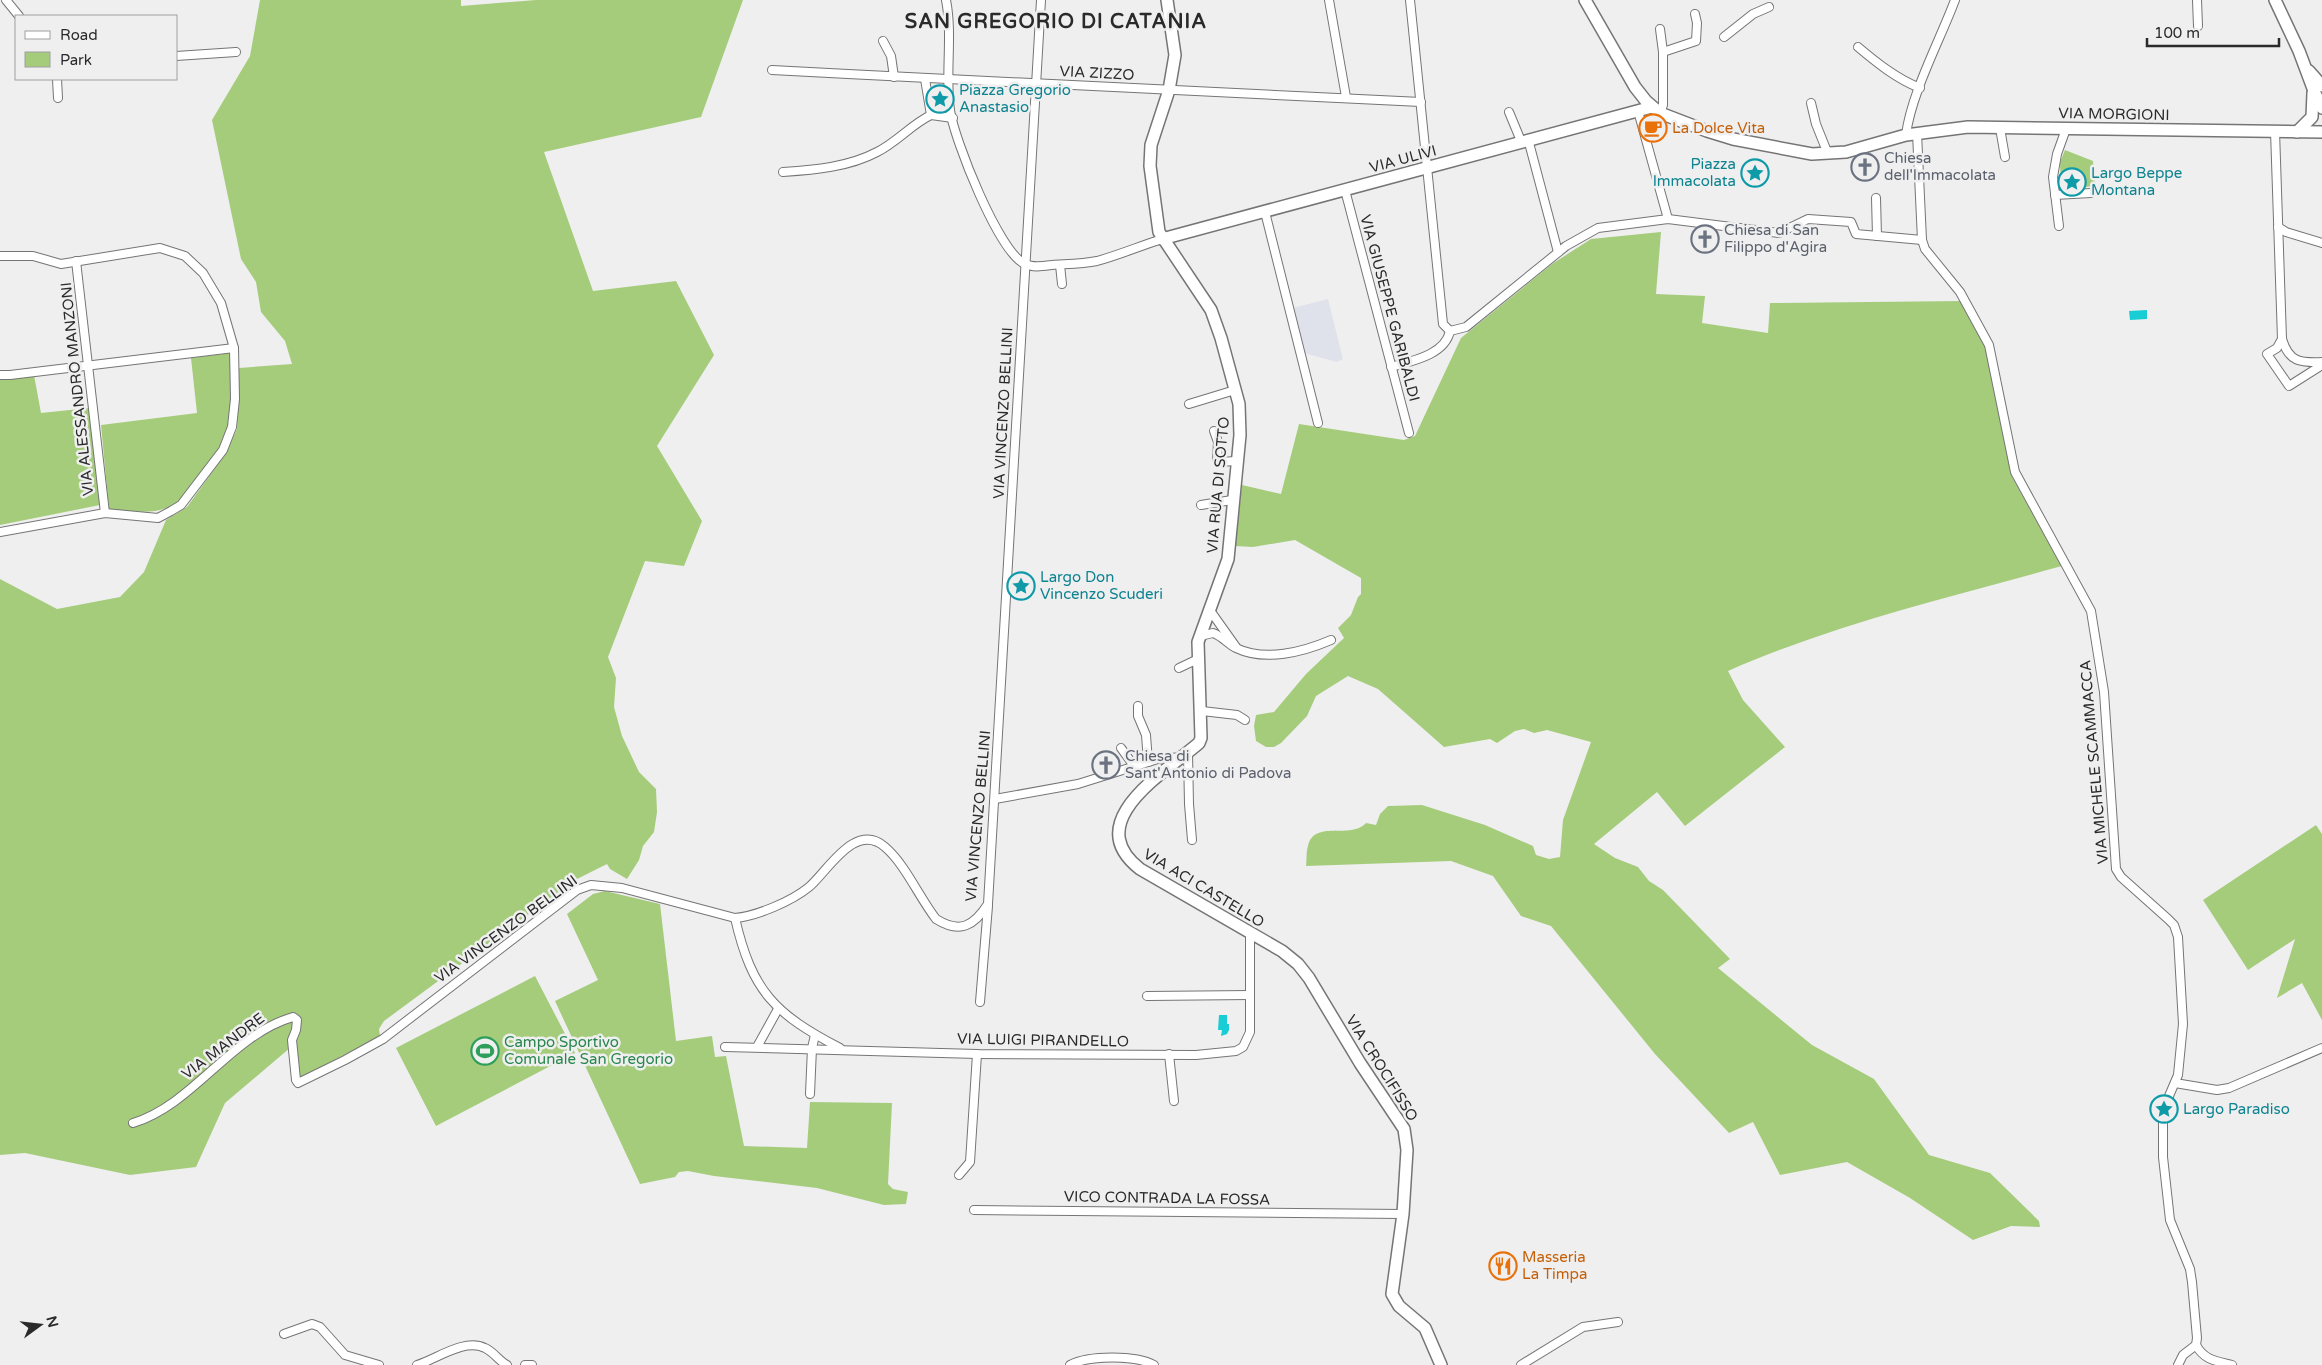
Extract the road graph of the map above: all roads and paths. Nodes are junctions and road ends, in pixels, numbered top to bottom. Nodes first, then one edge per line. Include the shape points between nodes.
1 (6, 0) edge
2 (946, 0) edge
3 (1041, 0) edge
4 (1167, 0) edge
5 (1329, 0) edge
6 (1410, 0) edge
7 (1585, 0) edge
8 (1956, 0) edge
9 (2198, 0) edge
10 (2275, 0) edge
11 (1770, 7) dead end
12 (1695, 14) dead end
13 (18, 15) edge
14 (2198, 26) dead end
15 (1660, 29) dead end
16 (1724, 37) dead end
17 (883, 41) dead end
18 (1858, 47) dead end
19 (236, 52) dead end
20 (1663, 52) junction
21 (178, 56) edge
22 (772, 70) dead end
23 (894, 77) junction
24 (925, 78) junction
25 (57, 80) edge
26 (949, 80) junction
27 (1036, 83) junction
28 (2320, 87) edge
29 (1920, 88) junction
30 (1170, 90) junction
31 (1346, 97) junction
32 (58, 98) dead end
33 (1421, 102) junction
34 (1811, 103) dead end
35 (2322, 108) edge
36 (1656, 110) junction
37 (1638, 111) junction
38 (1509, 112) dead end
39 (929, 116) junction
40 (954, 121) junction
41 (2000, 128) junction
42 (2066, 129) junction
43 (2275, 131) junction
44 (2297, 132) junction
45 (2322, 132) edge
46 (1918, 133) junction
47 (1906, 135) junction
48 (1525, 140) junction
49 (1828, 154) junction
50 (2005, 157) dead end
51 (1427, 167) junction
52 (783, 172) dead end
53 (1344, 190) junction
54 (2091, 193) dead end
55 (2055, 195) junction
56 (1876, 198) dead end
57 (1265, 212) junction
58 (1668, 219) junction
59 (2060, 226) dead end
60 (2278, 227) junction
61 (1877, 236) junction
62 (1162, 240) junction
63 (1922, 240) junction
64 (2322, 243) edge
65 (1558, 252) junction
66 (0, 256) edge
67 (76, 261) junction
68 (1025, 264) junction
69 (1060, 265) junction
70 (1062, 284) dead end
71 (1450, 331) junction
72 (2282, 339) junction
73 (234, 348) junction
74 (2322, 364) edge
75 (89, 365) junction
76 (1391, 367) junction
77 (0, 374) edge
78 (1235, 390) junction
79 (1189, 404) dead end
80 (1318, 423) dead end
81 (1214, 430) dead end
82 (1409, 433) dead end
83 (1237, 461) junction
84 (1232, 500) junction
85 (1201, 505) dead end
86 (105, 513) junction
87 (0, 532) edge
88 (1209, 609) junction
89 (1200, 636) junction
90 (1331, 640) dead end
91 (1237, 649) junction
92 (1198, 659) junction
93 (1179, 668) dead end
94 (1138, 706) dead end
95 (1202, 711) junction
96 (1245, 720) dead end
97 (1121, 748) dead end
98 (1185, 755) junction
99 (1148, 762) junction
100 (1134, 766) junction
101 (995, 799) junction
102 (1192, 840) dead end
103 (988, 904) junction
104 (736, 918) junction
105 (1250, 933) junction
106 (1298, 964) joint
107 (1147, 996) dead end
108 (1250, 996) junction
109 (980, 1002) dead end
110 (778, 1009) junction
111 (815, 1035) junction
112 (382, 1039) joint
113 (725, 1046) dead end
114 (757, 1047) junction
115 (812, 1048) junction
116 (2322, 1048) edge
117 (842, 1049) junction
118 (977, 1054) junction
119 (1169, 1054) junction
120 (2175, 1083) junction
121 (810, 1094) dead end
122 (1174, 1101) dead end
123 (133, 1123) dead end
124 (959, 1175) dead end
125 (974, 1210) dead end
126 (1403, 1214) junction
127 (1618, 1322) dead end
128 (284, 1334) dead end
129 (2196, 1345) junction
130 (379, 1365) edge
131 (416, 1365) edge
132 (507, 1365) edge
133 (525, 1365) edge
134 (532, 1365) edge
135 (1070, 1365) edge
136 (1154, 1365) edge
137 (1441, 1365) edge
138 (1521, 1365) edge
139 (2178, 1365) edge
140 (2232, 1365) edge

1 - 13 street
2 - 26 street via 950,18
3 - 27 street, VIA VINCENZO BELLINI
4 - 30 street via 1175,55
5 - 31 street
6 - 33 street
7 - 36 street via 1635,86
8 - 29 street
9 - 14 street
10 - 28 street via 2306,68
11 - 16 street via 1753,14
12 - 20 street via 1696,41
15 - 20 street
17 - 23 street via 891,56
18 - 29 street
19 - 21 street
20 - 36 street via 1664,104
22 - 23 street, VIA ZIZZO
23 - 24 street, VIA ZIZZO
24 - 26 street, VIA ZIZZO
24 - 39 street
25 - 32 street
26 - 27 street, VIA ZIZZO
26 - 40 street via 950,111
27 - 30 street, VIA ZIZZO
27 - 68 street, VIA VINCENZO BELLINI
28 - 35 street
28 - 44 street via 2312,117
29 - 47 street
30 - 31 street, VIA ZIZZO
30 - 62 street via 1156,128 1150,166
31 - 33 street, VIA ZIZZO
33 - 51 street
34 - 49 street
36 - 37 street, VIA ULIVI
36 - 49 street, VIA MORGIONI via 1733,139
37 - 48 street, VIA ULIVI
37 - 58 street
38 - 48 street
39 - 40 street
39 - 52 street via 878,152 861,160
40 - 68 street via 990,216 1006,245
41 - 42 street, VIA MORGIONI
41 - 46 street, VIA MORGIONI via 1968,127
41 - 50 street
42 - 43 street, VIA MORGIONI
42 - 55 street via 2053,177
43 - 44 street, VIA MORGIONI
43 - 60 street
44 - 45 street, VIA MORGIONI
46 - 47 street, VIA MORGIONI
46 - 63 street
47 - 49 street, VIA MORGIONI
48 - 51 street, VIA ULIVI
48 - 65 street
51 - 53 street, VIA ULIVI
51 - 71 street via 1443,324
53 - 57 street, VIA ULIVI
53 - 76 street, VIA GIUSEPPE GARIBALDI
54 - 55 street
55 - 59 street
56 - 61 street
57 - 62 street, VIA ULIVI
57 - 80 street
58 - 61 street via 1780,233 1808,219 1851,222 1856,234
58 - 65 street via 1598,228
60 - 64 street
60 - 72 street
61 - 63 street
62 - 69 street via 1096,261
62 - 78 street, VIA RUA DI SOTTO via 1211,310
63 - 120 street, VIA MICHELE SCAMMACCA via 1925,249 1960,292 1992,354 2015,472 2091,610 2104,692 2116,869 2174,925 2178,937 2183,1024 2181,1058
65 - 71 street via 1466,327
66 - 67 street via 33,256 61,264
67 - 73 street via 160,248 185,256 204,273 216,291
67 - 75 street, VIA ALESSANDRO MANZONI
68 - 69 street
68 - 101 street, VIA VINCENZO BELLINI
69 - 70 street
71 - 76 street via 1448,340 1424,358
72 - 74 street via 2288,354 2295,360
72 - 74 street via 2268,354 2289,386
73 - 75 street
73 - 86 street via 232,427 223,450 181,505 158,518
75 - 77 street
75 - 86 street, VIA ALESSANDRO MANZONI
76 - 82 street, VIA GIUSEPPE GARIBALDI
78 - 79 street
78 - 83 street, VIA RUA DI SOTTO via 1240,420
81 - 83 street via 1218,442 1217,462
83 - 84 street, VIA RUA DI SOTTO
84 - 85 street
84 - 88 street, VIA RUA DI SOTTO via 1228,559
86 - 87 street
88 - 89 street, VIA RUA DI SOTTO
88 - 91 street
89 - 91 street via 1214,633
89 - 92 street, VIA RUA DI SOTTO
90 - 91 street via 1314,648 1276,654
92 - 93 street
92 - 95 street, VIA RUA DI SOTTO
94 - 99 street via 1138,716 1146,735
95 - 96 street via 1237,715
95 - 98 street, VIA RUA DI SOTTO via 1201,738
97 - 100 street
98 - 99 street
98 - 102 street
98 - 105 street, VIA ACI CASTELLO via 1132,800 1122,818 1122,846 1140,869
99 - 100 street
100 - 101 street via 1078,784
101 - 103 street, VIA VINCENZO BELLINI
103 - 104 street, VIA VINCENZO BELLINI via 974,923 962,926 945,924 936,919 922,902 890,852 873,840 864,840 846,848 808,888 756,914
103 - 109 street
104 - 110 street via 747,962
104 - 112 street, VIA VINCENZO BELLINI via 652,895 591,884 577,890
105 - 106 street, VIA ACI CASTELLO
105 - 108 street, VIA LUIGI PIRANDELLO
106 - 126 street, VIA CROCIFISSO via 1404,1129 1407,1150
107 - 108 street
108 - 119 street, VIA LUIGI PIRANDELLO via 1250,1032 1243,1047 1224,1053
110 - 111 street
110 - 114 street
111 - 115 street
111 - 117 street
112 - 123 street, VIA MANDRE via 298,1082 292,1040 297,1020 293,1017 286,1019 273,1024 242,1046 161,1109
113 - 114 street, VIA LUIGI PIRANDELLO
114 - 115 street, VIA LUIGI PIRANDELLO
115 - 117 street, VIA LUIGI PIRANDELLO
115 - 121 street
116 - 120 street via 2229,1088 2217,1090
117 - 118 street, VIA LUIGI PIRANDELLO
118 - 119 street, VIA LUIGI PIRANDELLO
118 - 124 street via 970,1162
119 - 122 street
120 - 129 street, VIA MICHELE SCAMMACCA via 2163,1110 2162,1134 2170,1220 2190,1269
125 - 126 street, VICO CONTRADA LA FOSSA
126 - 137 street, VIA CROCIFISSO via 1391,1287 1394,1299 1425,1328
127 - 138 street via 1583,1327
128 - 130 street via 312,1324 320,1327 345,1355
129 - 139 street via 2183,1355
129 - 140 street via 2210,1360
131 - 132 street via 464,1346 477,1346 486,1348
133 - 134 street
135 - 136 street via 1090,1358 1108,1357

